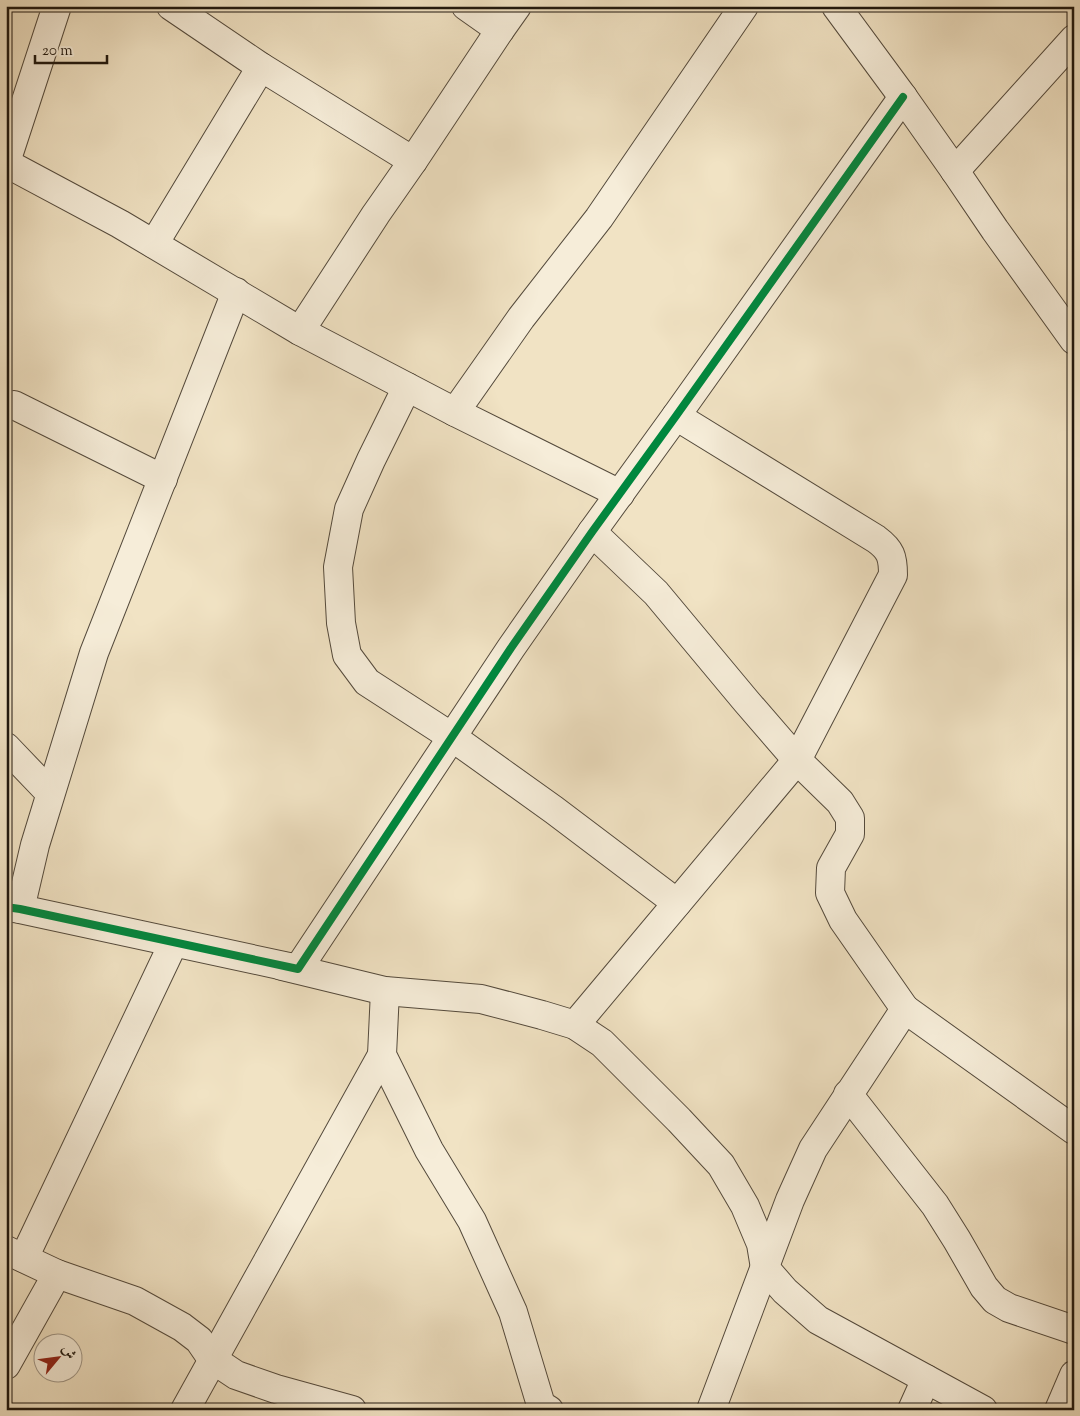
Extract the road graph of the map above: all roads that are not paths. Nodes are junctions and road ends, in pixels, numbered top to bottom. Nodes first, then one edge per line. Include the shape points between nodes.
1 (57, 6) edge
2 (466, 6) edge
3 (517, 6) edge
4 (744, 6) edge
5 (836, 6) edge
6 (185, 10) edge
7 (500, 30) junction
8 (1074, 38) edge
9 (261, 67) junction
10 (903, 97) junction
11 (413, 160) junction
12 (6, 162) edge
13 (955, 171) junction
14 (154, 244) junction
15 (236, 292) junction
16 (300, 331) junction
17 (1074, 340) edge
18 (407, 387) junction
19 (9, 408) edge
20 (455, 412) junction
21 (676, 416) junction
22 (163, 479) junction
23 (620, 494) junction
24 (592, 532) junction
25 (452, 737) junction
26 (6, 747) edge
27 (797, 760) junction
28 (50, 793) junction
29 (677, 903) junction
30 (13, 908) edge
31 (172, 946) junction
32 (298, 969) junction
33 (385, 991) junction
34 (905, 1008) junction
35 (575, 1025) junction
36 (382, 1055) junction
37 (848, 1094) junction
38 (1074, 1130) edge
39 (15, 1254) edge
40 (765, 1268) junction
41 (57, 1274) junction
42 (1074, 1330) edge
43 (212, 1359) junction
44 (6, 1365) edge
45 (1074, 1375) edge
46 (926, 1379) junction
47 (542, 1408) edge
48 (185, 1410) edge
49 (352, 1410) edge
50 (711, 1410) edge
51 (912, 1410) edge
52 (983, 1410) edge
53 (1059, 1410) edge

1 - 12 street
2 - 7 street
3 - 7 street
4 - 20 street via 599,218 521,318
5 - 10 street
6 - 9 street
7 - 11 street
8 - 13 street
9 - 11 street
9 - 14 street
10 - 13 street
10 - 21 street
11 - 16 street
12 - 14 street
13 - 17 street
14 - 15 street
15 - 16 street
15 - 22 street
16 - 18 street
18 - 20 street
18 - 25 street via 349,509 338,567 341,623 347,655 367,682
19 - 22 street
20 - 23 street
21 - 23 street
21 - 27 street via 876,539 886,546 893,561 893,575
22 - 28 street via 94,653
23 - 24 street
24 - 25 street
24 - 27 street via 656,593
25 - 29 street
25 - 32 street
26 - 28 street
27 - 29 street
27 - 34 street via 840,802 850,818 850,834 831,868 830,893 842,920
28 - 30 street
29 - 35 street
30 - 31 street
30 - 32 street
31 - 32 street
31 - 39 street
32 - 33 street
33 - 35 street via 481,999
33 - 36 street
34 - 37 street
34 - 38 street
35 - 40 street via 602,1043 721,1166 746,1206 761,1244
36 - 43 street
36 - 47 street via 430,1150 472,1221 513,1312
37 - 40 street via 813,1149
37 - 42 street via 935,1206 994,1300
39 - 41 street
40 - 46 street via 818,1320
40 - 50 street
41 - 43 street via 135,1301 182,1326 199,1340
41 - 44 street
43 - 48 street
43 - 49 street via 244,1378
45 - 53 street
46 - 51 street
46 - 52 street

